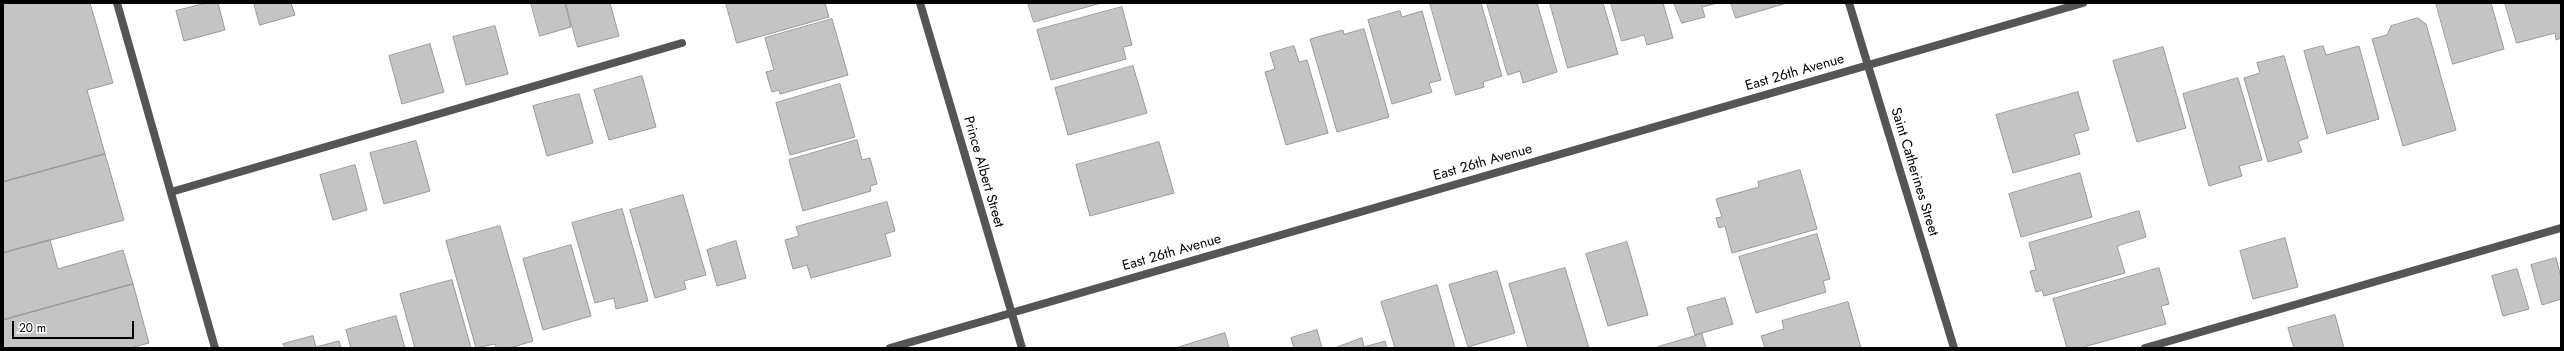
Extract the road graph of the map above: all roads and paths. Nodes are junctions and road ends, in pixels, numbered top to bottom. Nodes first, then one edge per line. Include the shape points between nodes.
1 (117, 3) edge
2 (920, 3) edge
3 (1849, 3) edge
4 (2084, 3) edge
5 (682, 43) dead end
6 (1867, 65) junction
7 (171, 192) junction
8 (2561, 228) edge
9 (1011, 313) junction
10 (215, 348) edge
11 (890, 348) edge
12 (1022, 348) edge
13 (1954, 348) edge
14 (2145, 348) edge

1 - 7 street
2 - 9 street, Prince Albert Street
3 - 6 street, Saint Catherines Street
4 - 6 street, East 26th Avenue
5 - 7 street
6 - 9 street, East 26th Avenue
6 - 13 street, Saint Catherines Street
7 - 10 street
8 - 14 street
9 - 11 street, East 26th Avenue
9 - 12 street, Prince Albert Street

